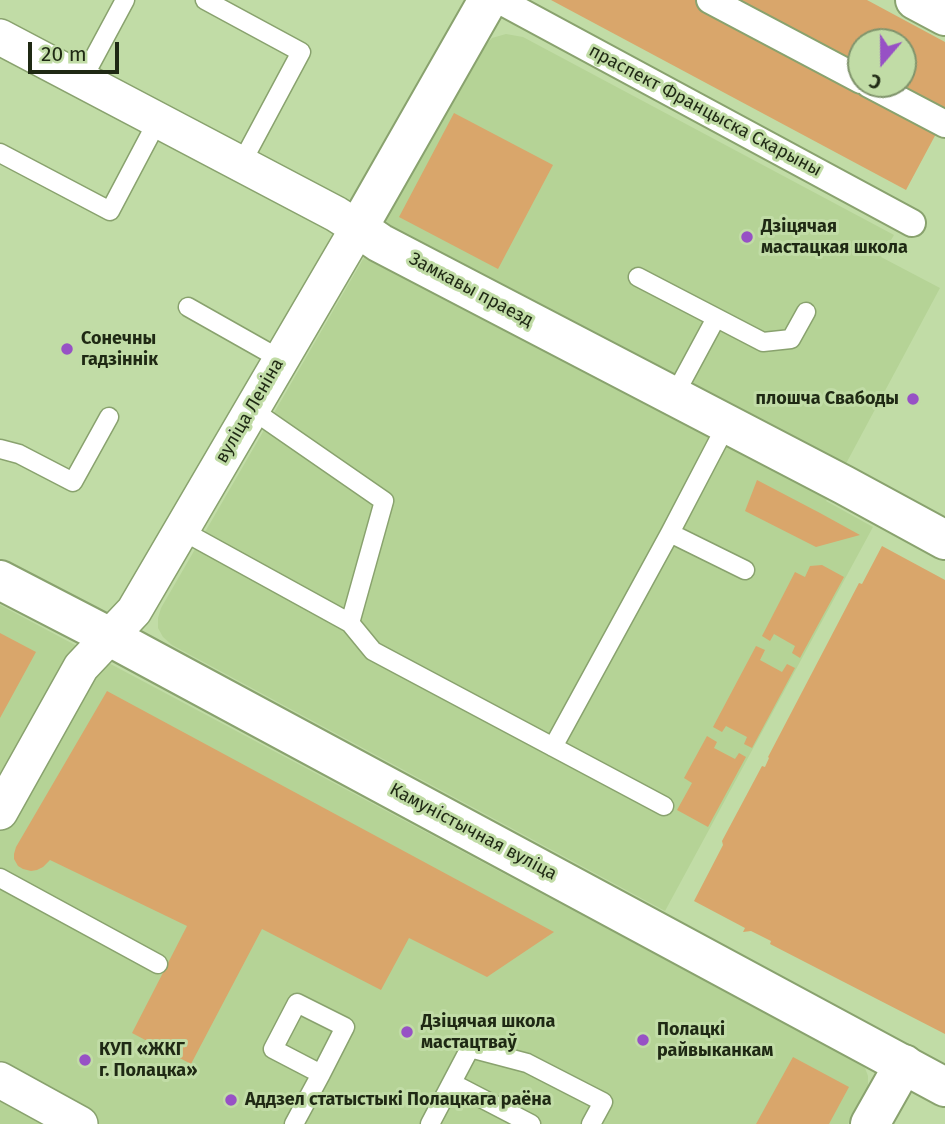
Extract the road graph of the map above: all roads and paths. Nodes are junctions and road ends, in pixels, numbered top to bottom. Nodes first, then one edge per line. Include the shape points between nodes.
1 (125, 0) edge
2 (205, 0) edge
3 (488, 0) edge
4 (499, 0) edge
5 (709, 0) edge
6 (915, 0) edge
7 (945, 16) edge
8 (0, 37) edge
9 (847, 73) edge
10 (82, 80) junction
11 (896, 98) edge
12 (158, 120) junction
13 (945, 124) edge
14 (0, 153) edge
15 (241, 163) junction
16 (912, 223) dead end
17 (358, 228) junction
18 (639, 277) dead end
19 (188, 307) dead end
20 (806, 312) dead end
21 (716, 318) junction
22 (280, 359) junction
23 (674, 396) junction
24 (251, 409) junction
25 (109, 417) dead end
26 (727, 424) junction
27 (0, 449) edge
28 (181, 530) junction
29 (670, 533) junction
30 (945, 540) edge
31 (745, 570) dead end
32 (0, 580) edge
33 (350, 623) junction
34 (110, 637) junction
35 (554, 747) junction
36 (664, 806) dead end
37 (0, 812) edge
38 (0, 878) edge
39 (158, 964) dead end
40 (904, 1064) junction
41 (321, 1073) dead end
42 (0, 1080) edge
43 (452, 1083) junction
44 (945, 1087) edge
45 (298, 1123) edge
46 (80, 1124) edge
47 (430, 1124) edge
48 (531, 1124) edge
49 (591, 1124) edge
50 (870, 1124) edge

1 - 10 lane
2 - 15 lane via 301,52
3 - 17 main road, вуліца Леніна
4 - 16 street, праспект Францыска Скарыны
5 - 9 street
6 - 7 main road
8 - 10 street, Замкавы праезд
10 - 12 street, Замкавы праезд
11 - 13 street
12 - 14 lane via 110,211
12 - 15 street, Замкавы праезд
15 - 17 street, Замкавы праезд
17 - 22 street, вуліца Леніна
17 - 23 main road, Замкавы праезд
18 - 21 lane
19 - 22 lane
20 - 21 lane via 791,339 763,342
21 - 23 lane
22 - 24 street, вуліца Леніна
23 - 26 main road, Замкавы праезд
24 - 28 street, вуліца Леніна
24 - 33 lane via 384,501
25 - 27 lane via 73,482
26 - 29 lane
26 - 30 main road, Замкавы праезд
28 - 33 lane
28 - 34 street, вуліца Леніна via 134,611
29 - 31 lane
29 - 35 lane
32 - 34 main road, Камуністычная вуліца
33 - 35 lane via 373,651
34 - 37 street, вуліца Леніна via 81,667
34 - 40 main road, Камуністычная вуліца
35 - 36 lane
38 - 39 lane
40 - 44 main road, Камуністычная вуліца
40 - 50 main road
41 - 45 lane
42 - 46 street
43 - 47 lane
43 - 48 lane
43 - 49 lane via 470,1048 527,1063 603,1102

